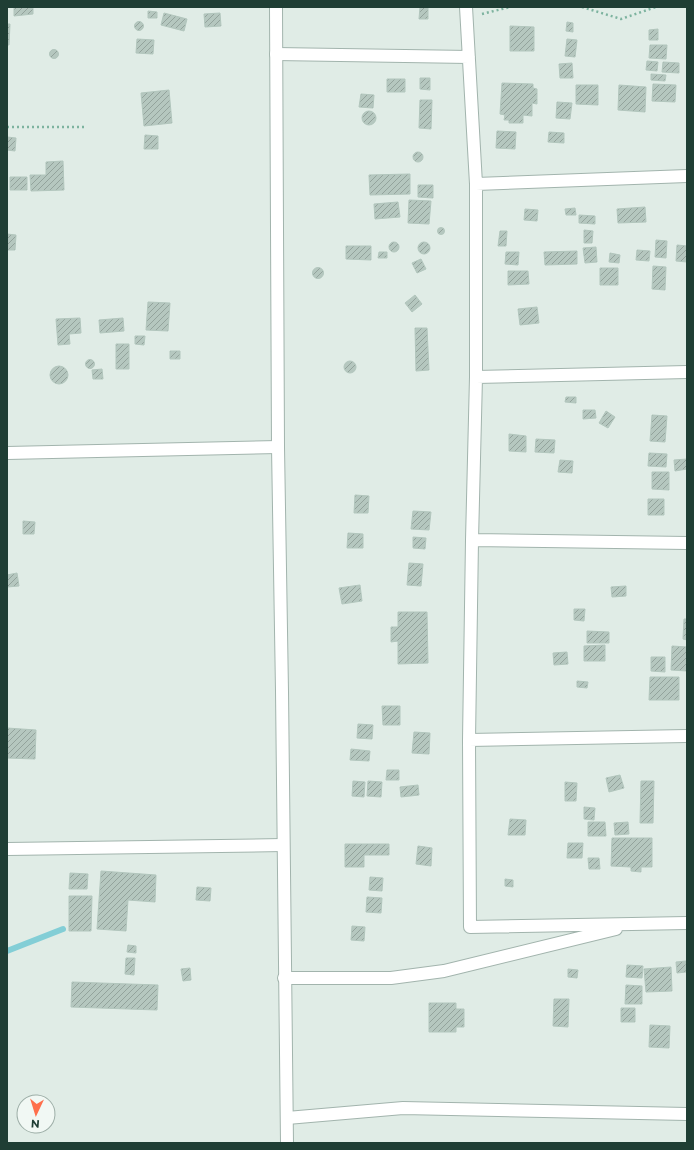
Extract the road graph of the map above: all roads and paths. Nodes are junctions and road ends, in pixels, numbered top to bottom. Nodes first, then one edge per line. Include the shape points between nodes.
1 (276, 7) edge
2 (510, 7) edge
3 (582, 7) edge
4 (656, 7) edge
5 (466, 13) edge
6 (276, 54) junction
7 (469, 57) junction
8 (7, 127) edge
9 (84, 127) dead end
10 (687, 176) edge
11 (476, 184) junction
12 (687, 372) edge
13 (476, 377) junction
14 (278, 447) junction
15 (7, 453) edge
16 (472, 540) junction
17 (687, 543) edge
18 (687, 736) edge
19 (469, 740) junction
20 (283, 845) junction
21 (7, 849) edge
22 (687, 922) edge
23 (641, 924) junction
24 (284, 978) junction
25 (687, 1114) edge
26 (287, 1118) junction
27 (287, 1143) edge

1 - 6 street
2 - 5 path
3 - 4 path via 621,19
5 - 7 street
6 - 7 street
6 - 14 street
7 - 11 street
8 - 9 path
10 - 11 street
11 - 13 street
12 - 13 street
13 - 16 street
14 - 15 street
14 - 20 street
16 - 17 street
16 - 19 street
18 - 19 street
19 - 23 street via 470,927
20 - 21 street
20 - 24 street
22 - 23 street
23 - 24 street via 444,971 391,978
24 - 26 street
25 - 26 street via 403,1108
26 - 27 street

